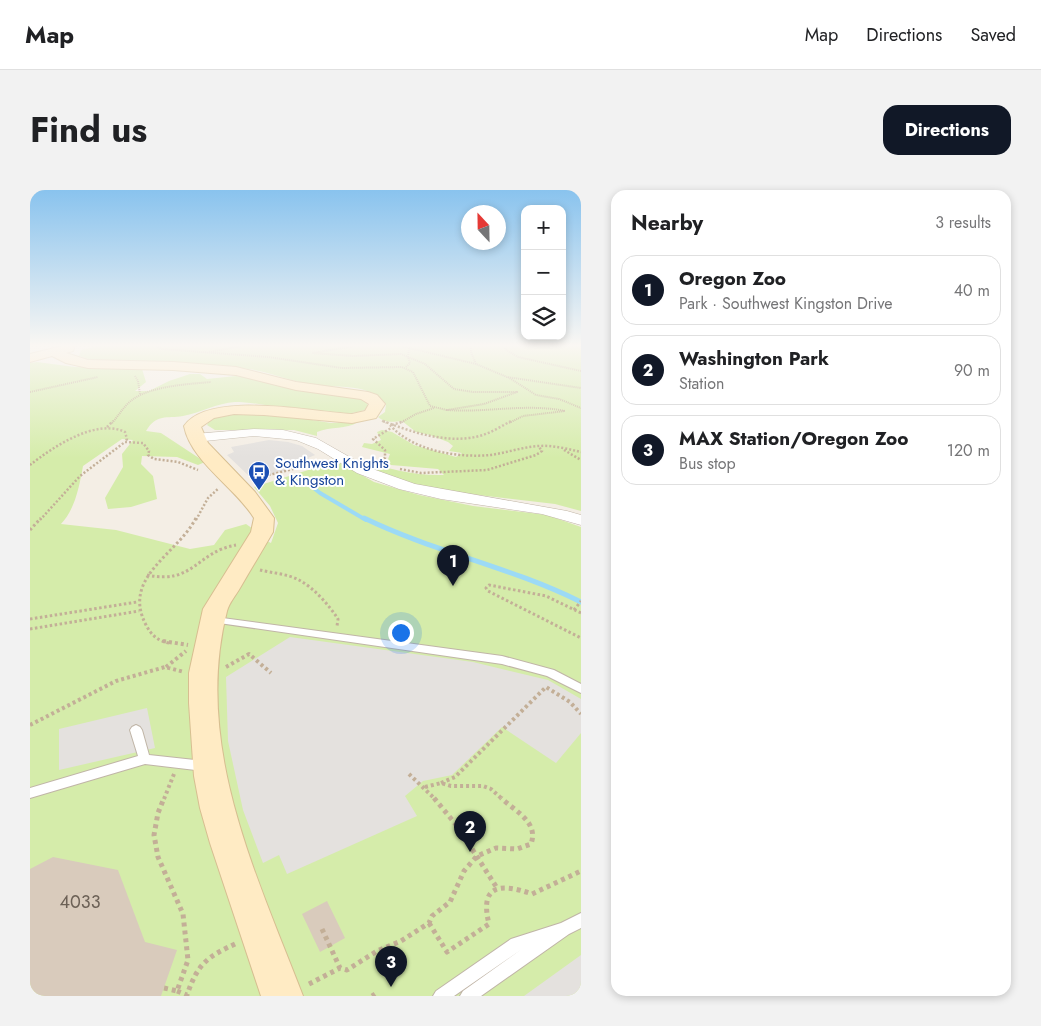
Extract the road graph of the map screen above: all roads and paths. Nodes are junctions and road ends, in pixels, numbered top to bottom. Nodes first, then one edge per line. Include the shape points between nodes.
1 (74, 384) edge
2 (138, 384) edge
3 (200, 384) edge
4 (287, 384) edge
5 (418, 384) edge
6 (448, 384) edge
7 (518, 384) edge
8 (551, 384) edge
9 (581, 388) edge
10 (30, 392) edge
11 (140, 394) junction
12 (434, 408) junction
13 (581, 408) edge
14 (447, 410) junction
15 (391, 426) junction
16 (107, 427) junction
17 (195, 438) junction
18 (125, 442) junction
19 (539, 447) junction
20 (561, 448) junction
21 (581, 452) edge
22 (581, 460) edge
23 (381, 464) dead end
24 (30, 465) edge
25 (333, 466) dead end
26 (398, 468) dead end
27 (226, 480) junction
28 (246, 482) dead end
29 (581, 520) edge
30 (30, 530) edge
31 (253, 546) junction
32 (241, 566) junction
33 (147, 575) junction
34 (581, 601) edge
35 (137, 602) junction
36 (574, 610) junction
37 (139, 611) junction
38 (581, 613) edge
39 (30, 619) edge
40 (213, 620) junction
41 (30, 629) edge
42 (335, 637) junction
43 (581, 638) edge
44 (165, 667) junction
45 (219, 671) dead end
46 (271, 673) dead end
47 (188, 674) dead end
48 (581, 689) edge
49 (581, 714) edge
50 (30, 725) edge
51 (136, 730) dead end
52 (145, 758) junction
53 (196, 765) junction
54 (409, 774) dead end
55 (440, 783) junction
56 (425, 787) junction
57 (30, 793) edge
58 (477, 856) junction
59 (581, 871) edge
60 (497, 888) junction
61 (581, 920) edge
62 (428, 924) junction
63 (322, 929) dead end
64 (564, 929) junction
65 (239, 942) dead end
66 (340, 968) junction
67 (164, 988) dead end
68 (296, 990) edge
69 (177, 992) junction
70 (187, 995) edge
71 (441, 996) edge
72 (468, 996) edge

1 - 10 path
2 - 11 path
3 - 11 path
4 - 17 street via 363,395 374,399 378,406 371,415 349,419 248,408 223,410 196,421 191,429
5 - 12 path via 423,396
6 - 14 path via 454,389 473,392 517,392 477,406
7 - 13 path via 536,394
8 - 9 path
11 - 16 path
12 - 14 path
12 - 15 path
14 - 15 path via 551,409 565,412 523,416 488,433 455,438 420,435
15 - 19 path via 415,443 456,455 489,455
15 - 23 path via 373,439 385,449 382,459 372,461
16 - 18 path via 125,432
16 - 24 path via 51,449
17 - 27 street
17 - 29 street via 248,433 292,435 318,443 354,466 395,483 470,500 544,508
18 - 27 path via 143,443 148,455 156,460 177,461
18 - 30 path via 80,476
19 - 20 path
19 - 26 path via 542,451 536,454 487,470 421,473
20 - 21 path
20 - 22 path
25 - 28 path via 316,463
27 - 31 street via 251,498 264,518 262,532
27 - 33 path via 207,497 189,530
31 - 32 street
31 - 33 path via 221,547 189,572 176,576 155,578
32 - 40 street via 219,601
32 - 42 path via 297,579 309,587 338,619
33 - 35 path
34 - 36 path
35 - 37 path
35 - 39 path
36 - 38 path
36 - 43 path via 546,596 494,586 486,588
37 - 41 path
37 - 44 path via 152,637 193,646
40 - 42 lane
40 - 53 street via 206,657
42 - 48 lane via 502,660 550,673
44 - 47 path
44 - 50 path via 116,681
45 - 46 path via 249,654
49 - 55 path via 570,702 546,687 455,777
51 - 52 lane
52 - 53 lane
52 - 57 lane
53 - 68 street via 210,776 227,843
53 - 69 path via 177,768 158,813 154,835 158,857 183,914 188,960
54 - 56 path
55 - 56 path
55 - 58 path via 447,787 482,786 489,789 521,814 532,828 532,844 527,847 496,848
56 - 58 path
58 - 60 path
58 - 62 path via 464,871 450,902 432,916
59 - 60 path via 532,894 516,887
60 - 62 path via 485,900 489,924 447,952
61 - 64 lane
62 - 66 path via 347,970
63 - 66 path
64 - 71 lane via 516,944
64 - 72 lane
65 - 70 path via 205,958 197,968
66 - 68 path
67 - 69 path
69 - 70 path

